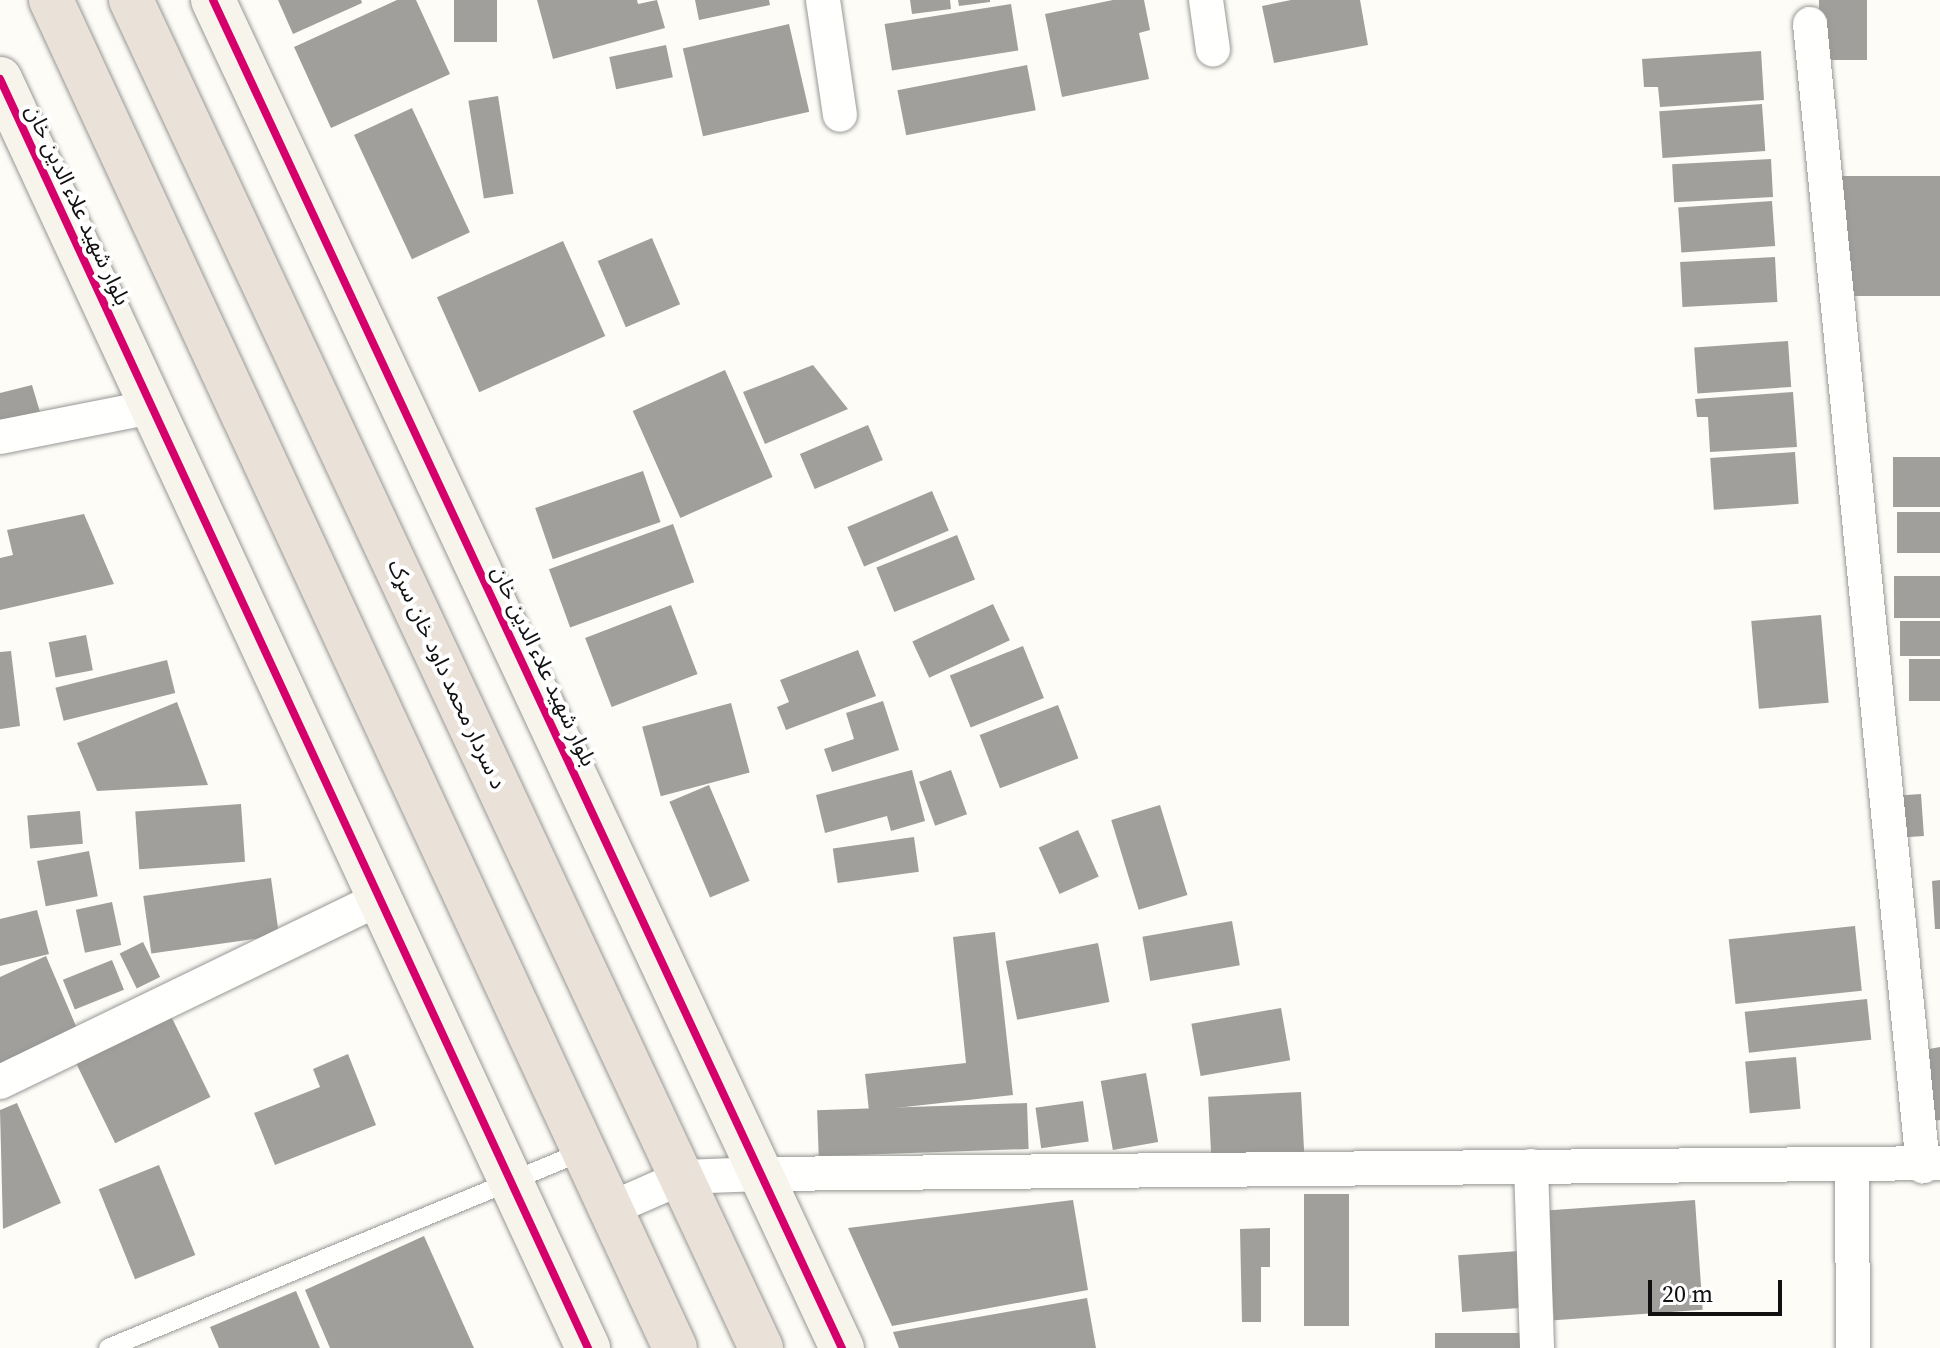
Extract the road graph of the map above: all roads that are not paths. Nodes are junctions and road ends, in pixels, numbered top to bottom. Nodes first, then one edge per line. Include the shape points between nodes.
1 (51, 0) edge
2 (131, 0) edge
3 (213, 0) edge
4 (823, 0) edge
5 (1206, 0) edge
6 (1810, 24) dead end
7 (1213, 50) dead end
8 (0, 79) edge
9 (840, 115) dead end
10 (152, 407) junction
11 (0, 437) edge
12 (380, 898) junction
13 (0, 1082) edge
14 (584, 1151) junction
15 (1931, 1164) edge
16 (1852, 1165) junction
17 (1531, 1166) junction
18 (761, 1174) junction
19 (683, 1177) junction
20 (512, 1183) junction
21 (610, 1209) junction
22 (108, 1348) edge
23 (588, 1348) edge
24 (675, 1348) edge
25 (761, 1348) edge
26 (842, 1348) edge
27 (1537, 1348) edge
28 (1853, 1348) edge

1 - 14 highway
2 - 19 highway, د سردار محمد داود خان سړک
3 - 18 street, بلوار شهید علاء الدین خان
4 - 9 street
5 - 7 street
6 - 15 street
8 - 10 street, بلوار شهید علاء الدین خان
10 - 11 street
10 - 12 street, بلوار شهید علاء الدین خان
12 - 13 street
12 - 20 street, بلوار شهید علاء الدین خان
14 - 20 lane
14 - 21 highway
15 - 16 street
16 - 17 street
16 - 28 street
17 - 18 street
17 - 27 street
18 - 19 street
18 - 26 street, بلوار شهید علاء الدین خان
19 - 21 street
19 - 25 highway, د سردار محمد داود خان سړک
20 - 22 lane
20 - 23 street, بلوار شهید علاء الدین خان
21 - 24 highway

